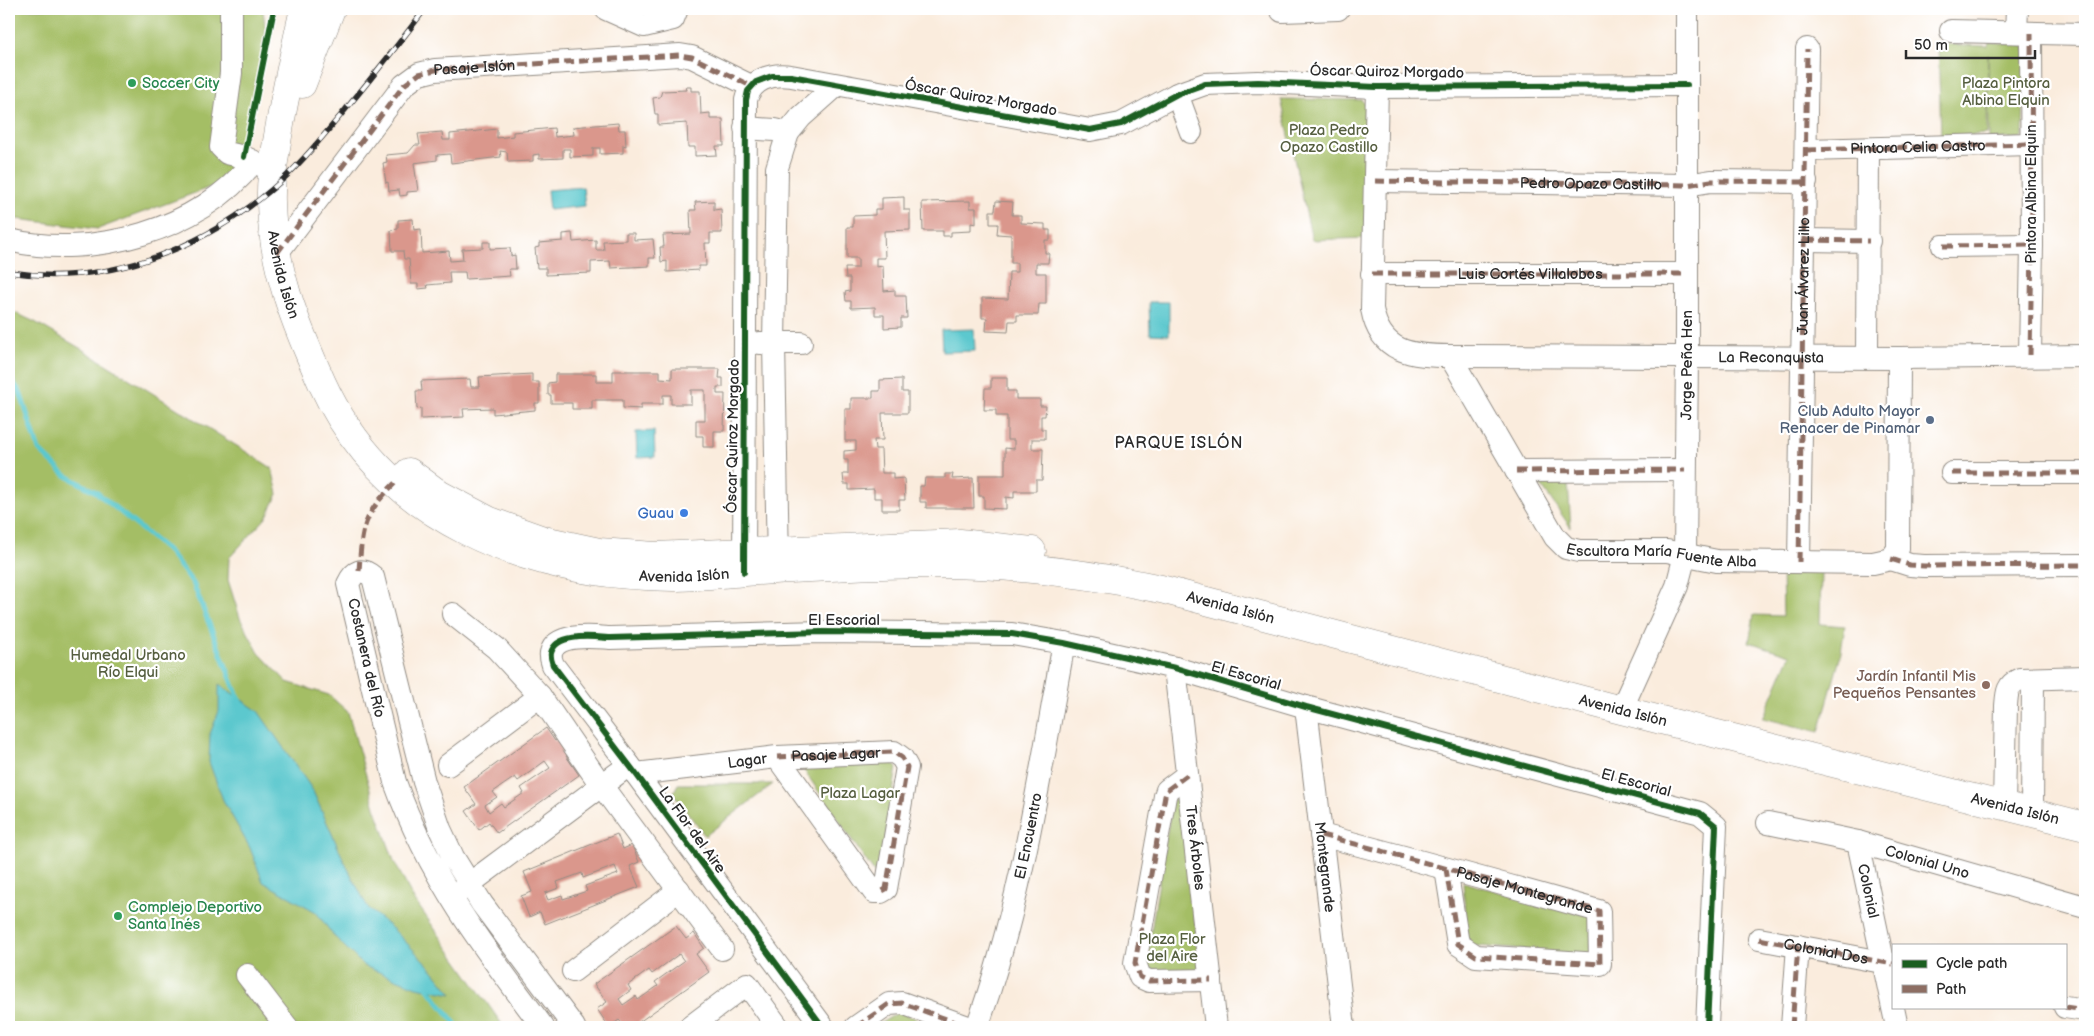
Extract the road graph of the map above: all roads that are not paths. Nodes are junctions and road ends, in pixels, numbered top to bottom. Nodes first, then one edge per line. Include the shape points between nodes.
1 (231, 9) edge
2 (304, 9) edge
3 (331, 9) edge
4 (606, 9) edge
5 (677, 9) edge
6 (1338, 9) edge
7 (1687, 9) edge
8 (2017, 9) edge
9 (1282, 11) dead end
10 (1951, 31) dead end
11 (2023, 32) junction
12 (2085, 34) edge
13 (1807, 49) dead end
14 (837, 85) junction
15 (1687, 85) junction
16 (752, 86) junction
17 (1377, 87) junction
18 (1177, 94) junction
19 (745, 128) junction
20 (1191, 132) dead end
21 (788, 133) junction
22 (2031, 144) junction
23 (1868, 148) junction
24 (1807, 150) junction
25 (263, 166) junction
26 (1375, 182) junction
27 (1806, 182) junction
28 (1687, 184) junction
29 (9, 240) edge
30 (1806, 240) junction
31 (1869, 241) junction
32 (2032, 245) junction
33 (1943, 246) dead end
34 (277, 253) junction
35 (1372, 274) junction
36 (1687, 274) junction
37 (746, 342) junction
38 (774, 343) junction
39 (801, 343) dead end
40 (1450, 356) junction
41 (2030, 356) junction
42 (2085, 356) edge
43 (1867, 357) junction
44 (1687, 358) junction
45 (1803, 358) junction
46 (1899, 358) junction
47 (1685, 470) junction
48 (1516, 471) junction
49 (1952, 473) dead end
50 (2085, 473) edge
51 (1684, 555) junction
52 (1891, 559) junction
53 (778, 560) junction
54 (743, 562) junction
55 (1799, 562) junction
56 (2085, 564) edge
57 (453, 614) dead end
58 (1064, 643) junction
59 (555, 645) joint
60 (1175, 668) junction
61 (2085, 677) edge
62 (2032, 678) junction
63 (540, 696) junction
64 (1306, 707) junction
65 (1621, 710) junction
66 (777, 757) junction
67 (448, 765) dead end
68 (632, 770) junction
69 (1187, 775) junction
70 (601, 785) junction
71 (2004, 806) junction
72 (2032, 813) junction
73 (1768, 823) dead end
74 (2085, 826) edge
75 (1321, 835) junction
76 (1858, 842) junction
77 (1446, 868) junction
78 (469, 885) junction
79 (679, 890) junction
80 (881, 892) joint
81 (450, 898) junction
82 (2085, 907) edge
83 (1759, 939) dead end
84 (1798, 946) junction
85 (722, 949) dead end
86 (1888, 962) edge
87 (573, 971) dead end
88 (248, 975) dead end
89 (1211, 980) junction
90 (1892, 991) edge
91 (2066, 1007) edge
92 (1894, 1008) edge
93 (2085, 1010) edge
94 (287, 1027) edge
95 (543, 1027) edge
96 (574, 1027) edge
97 (690, 1027) edge
98 (778, 1027) edge
99 (823, 1027) edge
100 (856, 1027) edge
101 (968, 1027) edge
102 (977, 1027) edge
103 (1216, 1027) edge
104 (1344, 1027) edge
105 (1707, 1027) edge
106 (1792, 1027) edge
107 (1897, 1027) edge

1 - 25 street via 231,72 220,143 224,152 244,156
2 - 25 main road, Avenida Islón
3 - 25 main road, Avenida Islón
4 - 5 street via 644,26 673,19
6 - 9 street
7 - 15 street, Jorge Peña Hen
8 - 11 street, Pintora Albina Elquin
10 - 11 street
11 - 12 street
11 - 22 street, Pintora Albina Elquin
13 - 24 street, Juan Álvarez Lillo
14 - 16 street, Óscar Quiroz Morgado via 783,75 766,78
14 - 18 street, Óscar Quiroz Morgado via 1090,130 1130,121
14 - 21 street via 800,117
15 - 17 street, Óscar Quiroz Morgado
15 - 28 street, Jorge Peña Hen
16 - 19 street, Óscar Quiroz Morgado via 746,100
16 - 34 street, Pasaje Islón via 692,57 680,55 435,70 419,74 404,85
17 - 18 street, Óscar Quiroz Morgado via 1258,82 1205,84
17 - 26 street
18 - 20 street
19 - 21 street
19 - 37 street, Óscar Quiroz Morgado
21 - 38 street via 777,168
22 - 23 street, Pintora Celia Castro
22 - 32 street, Pintora Albina Elquin
23 - 24 street, Pintora Celia Castro
23 - 31 street
24 - 27 street, Juan Álvarez Lillo
25 - 29 street via 209,204 144,233 78,245
25 - 34 main road, Avenida Islón
26 - 28 street, Pedro Opazo Castillo
26 - 35 street
27 - 28 street, Pedro Opazo Castillo via 1711,181
27 - 30 street, Juan Álvarez Lillo
28 - 36 street, Jorge Peña Hen
30 - 31 street
30 - 45 street, Juan Álvarez Lillo
31 - 43 street
32 - 33 street
32 - 41 street, Pintora Albina Elquin
34 - 54 main road, Avenida Islón via 292,314 343,421 376,464 438,516 485,541 542,560 608,573 674,577
35 - 36 street, Luis Cortés Villalobos
35 - 40 street, La Reconquista via 1374,319 1383,337 1397,348 1422,356
36 - 44 street, Jorge Peña Hen
37 - 38 street
37 - 54 street, Óscar Quiroz Morgado
38 - 39 street
38 - 53 street
40 - 44 street, La Reconquista
40 - 48 street, Escultora María Fuente Alba
41 - 42 street, La Reconquista
41 - 46 street, La Reconquista
43 - 45 street, La Reconquista
43 - 46 street, La Reconquista
44 - 45 street, La Reconquista
44 - 47 street, Jorge Peña Hen
45 - 55 street, Juan Álvarez Lillo
46 - 52 street via 1898,549
47 - 48 street
47 - 51 street, Jorge Peña Hen
48 - 51 street, Escultora María Fuente Alba via 1555,537 1566,548 1579,551 1667,551
49 - 50 street
51 - 55 street, Escultora María Fuente Alba via 1716,560
51 - 65 street, Jorge Peña Hen via 1677,586
52 - 55 street, Escultora María Fuente Alba via 1873,563
52 - 56 street via 1924,566
53 - 54 main road, Avenida Islón
53 - 65 main road, Avenida Islón via 1002,565 1082,574 1161,589
57 - 63 street via 496,648
58 - 59 street, El Escorial via 1012,634 822,632 610,638 577,636
58 - 60 street, El Escorial
58 - 102 street, El Encuentro via 1015,902
59 - 68 street, La Flor del Aire via 550,654 553,665
60 - 64 street, El Escorial
60 - 69 street, Tres Árboles
61 - 62 street
62 - 71 street via 2020,678 2007,690
62 - 72 street
63 - 67 street
63 - 70 street
64 - 75 street, Montegrande
64 - 105 street, El Escorial via 1700,813 1716,826
65 - 71 main road, Avenida Islón
66 - 68 street, Lagar
66 - 80 street, Lagar via 874,892
66 - 80 street, Pasaje Lagar via 894,752 902,758 907,767 886,889
68 - 70 street
68 - 99 street, La Flor del Aire
69 - 89 street, Tres Árboles
69 - 89 street via 1164,796 1135,963 1140,977 1150,981
70 - 78 street
70 - 79 street
71 - 72 main road, Avenida Islón
72 - 74 main road, Avenida Islón
73 - 76 street, Colonial Uno
75 - 77 street, Pasaje Montegrande
75 - 104 street, Montegrande
76 - 82 street, Colonial Uno
76 - 86 street, Colonial
77 - 77 street, Pasaje Montegrande via 1458,944 1476,956 1600,964 1599,910
78 - 81 street
78 - 81 street, Costanera del Río via 431,806 373,576 367,571 359,571 352,574 348,584 395,782 414,832
78 - 96 street, Costanera del Río
79 - 85 street
79 - 87 street
81 - 95 street, Costanera del Río
83 - 84 street, Colonial Dos
84 - 86 street, Colonial Dos
84 - 106 street
86 - 90 street, Colonial
88 - 94 street
89 - 103 street, Tres Árboles
91 - 93 street
92 - 107 street, Colonial
97 - 98 street via 753,979
100 - 101 street via 888,1004 902,1003

